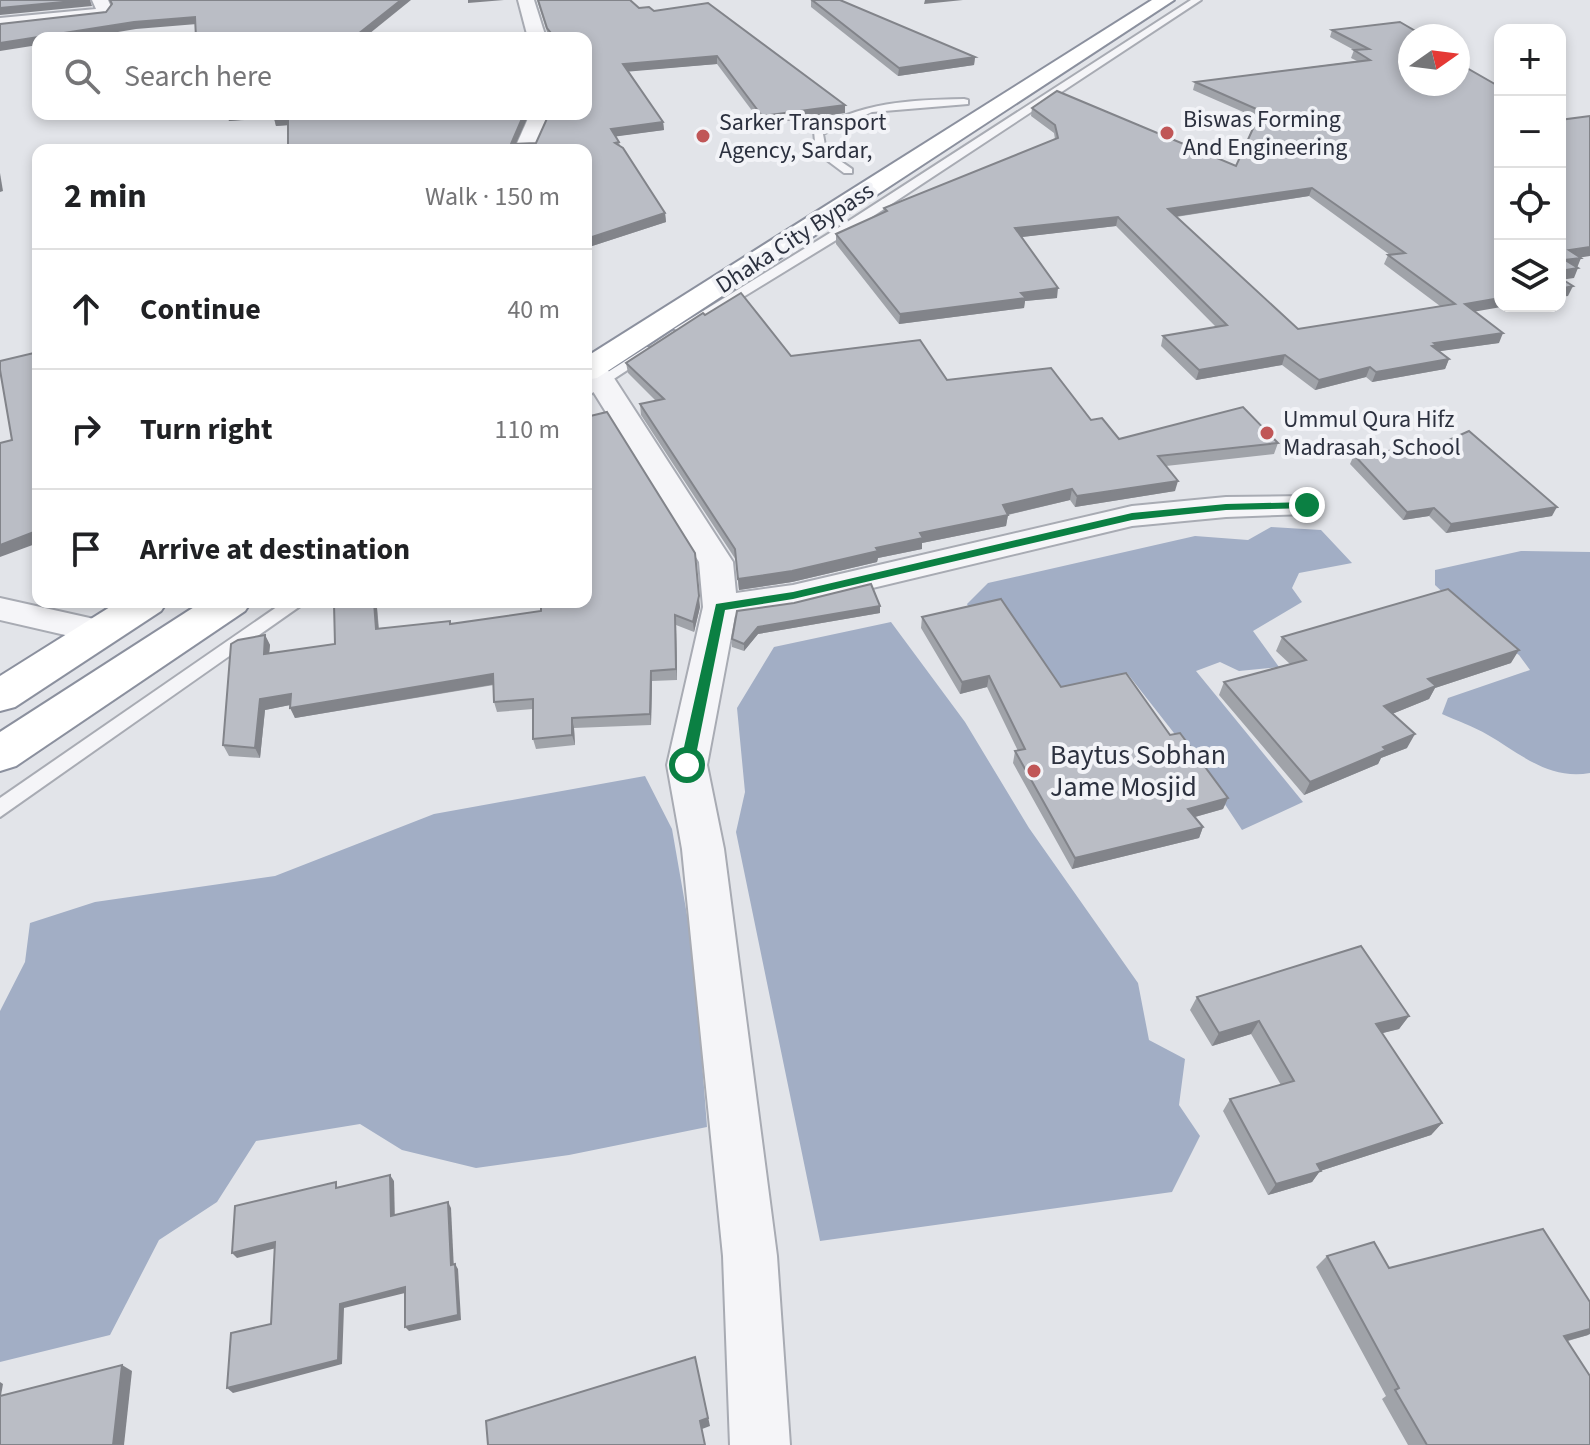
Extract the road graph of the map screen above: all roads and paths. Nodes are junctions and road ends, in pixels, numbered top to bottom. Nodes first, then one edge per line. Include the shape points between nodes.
1 (100, 0) edge
2 (526, 0) edge
3 (1133, 0) edge
4 (1165, 0) edge
5 (1197, 0) edge
6 (0, 23) edge
7 (535, 32) edge
8 (964, 102) junction
9 (537, 120) edge
10 (925, 125) dead end
11 (527, 144) edge
12 (874, 156) dead end
13 (848, 171) junction
14 (822, 188) dead end
15 (675, 332) edge
16 (663, 341) edge
17 (592, 378) edge
18 (592, 378) edge
19 (592, 380) edge
20 (1307, 505) dead end
21 (720, 607) junction
22 (137, 608) edge
23 (222, 608) edge
24 (288, 608) edge
25 (0, 609) edge
26 (100, 631) junction
27 (0, 696) edge
28 (0, 754) edge
29 (0, 809) edge
30 (760, 1445) edge

1 - 6 street via 102,13
2 - 7 street
3 - 8 highway
4 - 17 highway, Dhaka City Bypass
5 - 15 lane via 842,231
8 - 10 highway
8 - 13 lane via 877,106 832,122 818,133 821,152
9 - 11 street
12 - 13 highway
13 - 14 highway
16 - 18 lane
19 - 21 street via 716,562
20 - 21 street via 1132,516 793,596
21 - 30 street via 687,765 703,849 750,1256
22 - 26 highway
23 - 28 highway
24 - 29 lane
25 - 26 street
26 - 27 highway

